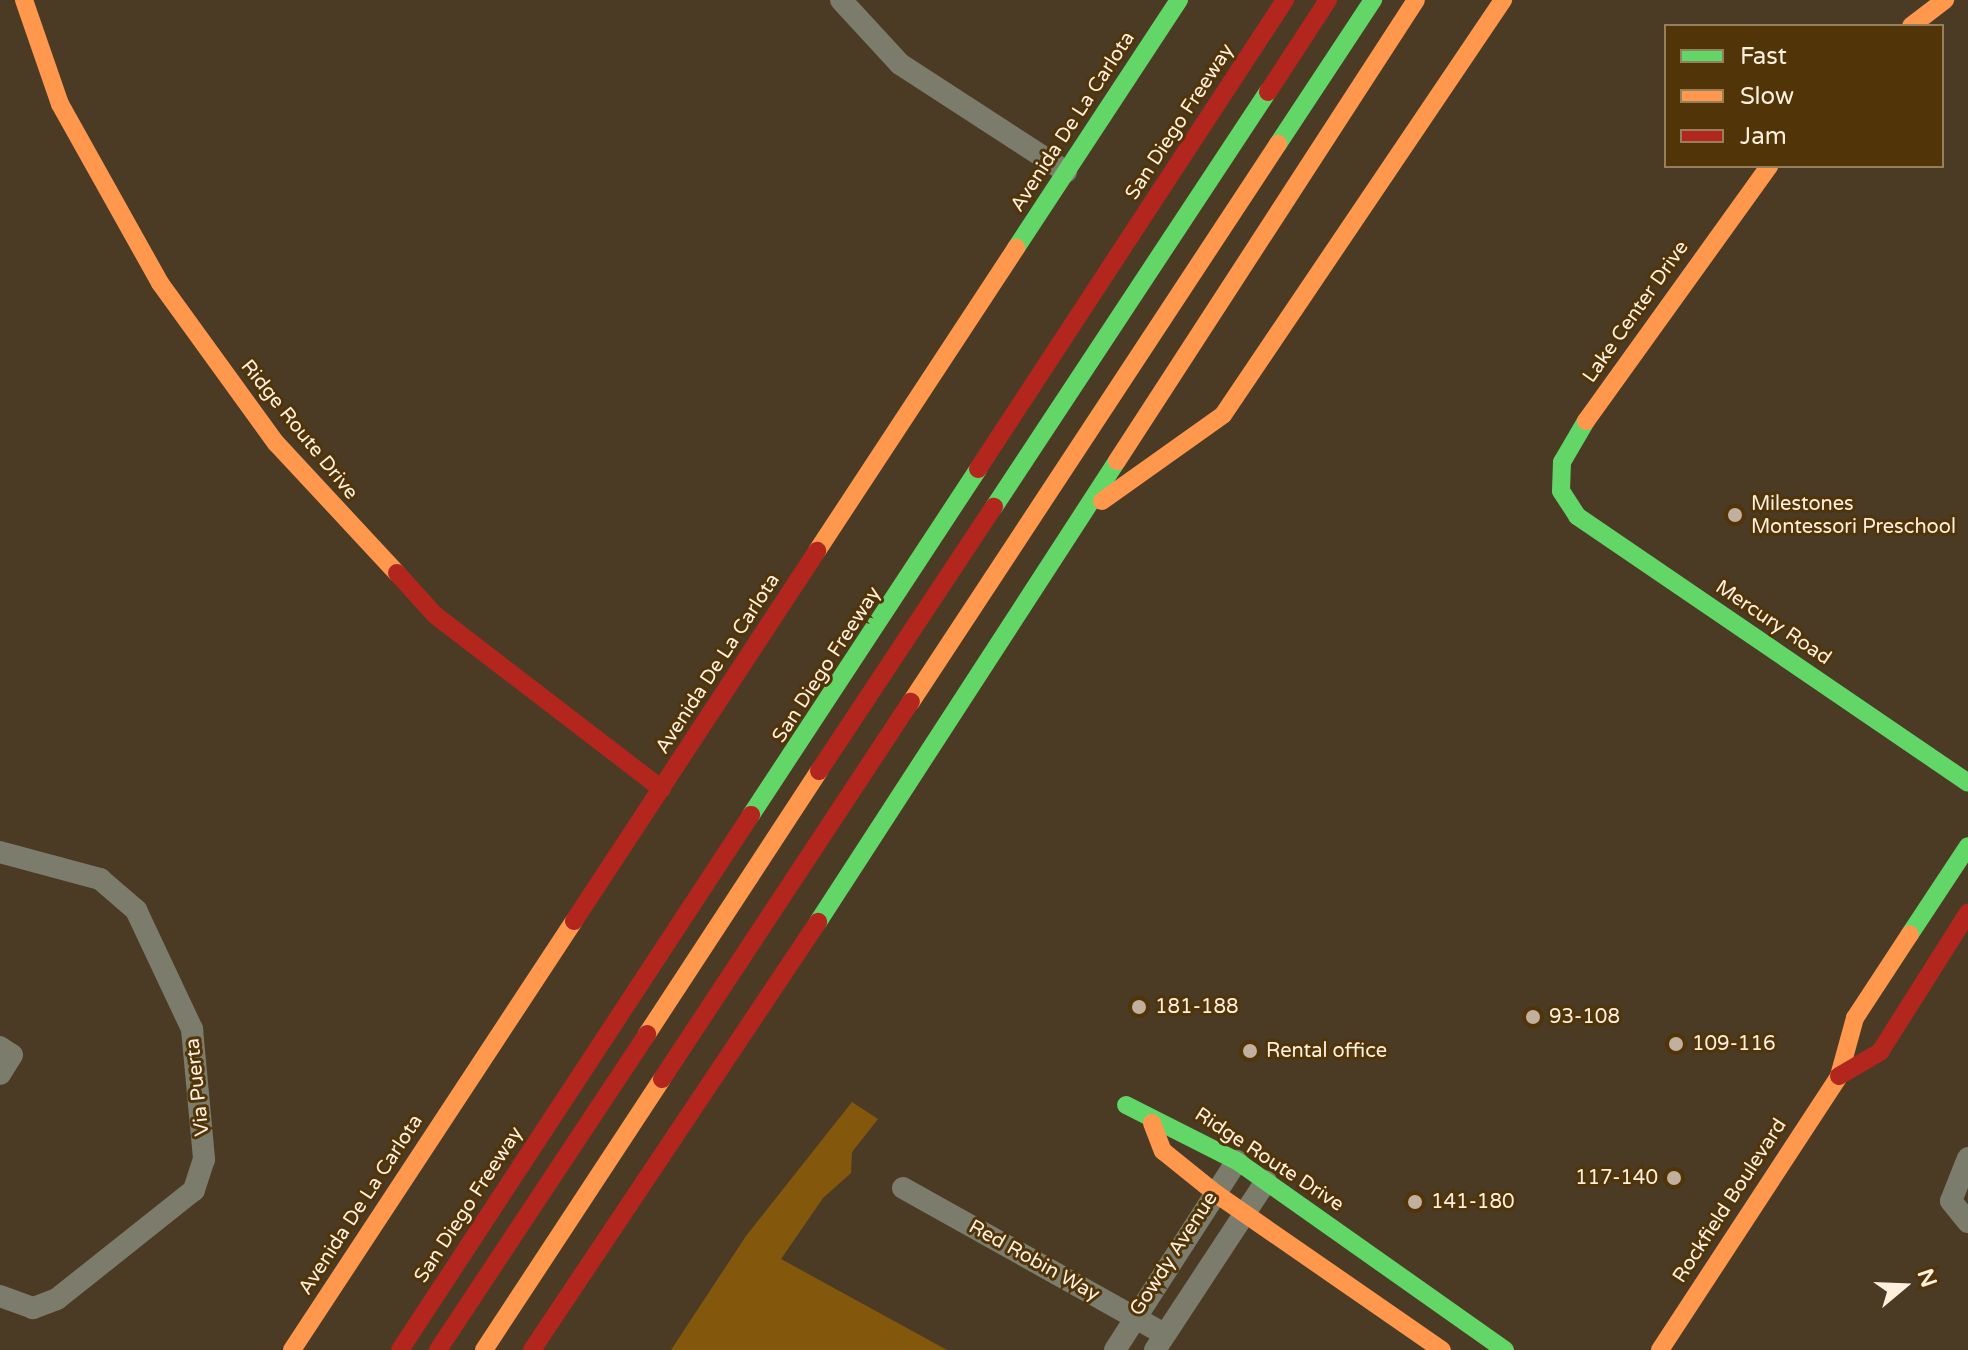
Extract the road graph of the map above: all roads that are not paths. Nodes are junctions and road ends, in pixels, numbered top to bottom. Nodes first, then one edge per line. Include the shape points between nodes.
1 (24, 0) edge
2 (841, 0) edge
3 (1179, 0) edge
4 (1285, 0) edge
5 (1328, 0) edge
6 (1373, 0) edge
7 (1416, 0) edge
8 (1503, 0) edge
9 (1945, 0) edge
10 (1914, 24) edge
11 (1768, 168) edge
12 (1066, 172) junction
13 (1561, 491) joint
14 (1092, 509) junction
15 (1968, 783) edge
16 (662, 789) junction
17 (1968, 846) edge
18 (0, 852) edge
19 (1968, 913) edge
20 (0, 1047) edge
21 (0, 1074) edge
22 (1839, 1076) junction
23 (1126, 1105) dead end
24 (1152, 1123) junction
25 (1968, 1158) edge
26 (1237, 1161) junction
27 (1266, 1181) junction
28 (903, 1188) dead end
29 (1215, 1193) junction
30 (1244, 1212) junction
31 (1968, 1222) edge
32 (0, 1296) edge
33 (1132, 1316) junction
34 (1160, 1342) edge
35 (292, 1350) edge
36 (400, 1350) edge
37 (438, 1350) edge
38 (484, 1350) edge
39 (532, 1350) edge
40 (1115, 1350) edge
41 (1442, 1350) edge
42 (1505, 1350) edge
43 (1660, 1350) edge

1 - 16 main road, Ridge Route Drive via 60,104 160,283 276,443 435,615
2 - 12 street via 900,64
3 - 12 main road, Avenida De La Carlota
4 - 36 main road, San Diego Freeway
5 - 37 main road
6 - 38 main road
7 - 14 main road via 1173,369
8 - 14 main road via 1223,415
9 - 10 main road
11 - 13 main road, Lake Center Drive via 1573,440 1562,462
12 - 16 main road, Avenida De La Carlota
13 - 15 main road, Mercury Road via 1577,516
14 - 39 main road
16 - 35 main road, Avenida De La Carlota
17 - 22 main road, Rockfield Boulevard via 1855,1018
18 - 32 street, Via Puerta via 100,879 136,910 192,1029 204,1159 194,1190 57,1299 33,1308
19 - 22 main road, Rockfield Boulevard via 1880,1052
20 - 21 street via 12,1055
22 - 43 main road, Rockfield Boulevard
23 - 24 main road
24 - 26 main road, Ridge Route Drive via 1179,1126
24 - 29 main road via 1163,1151
25 - 31 street via 1951,1201
26 - 27 main road, Ridge Route Drive
26 - 29 street, Gowdy Avenue
27 - 30 street, Gowdy Avenue
27 - 42 main road, Ridge Route Drive
28 - 33 street, Red Robin Way
29 - 30 main road
29 - 33 street, Gowdy Avenue
30 - 34 street, Gowdy Avenue
30 - 41 main road
33 - 34 street, Red Robin Way
33 - 40 street, Gowdy Avenue

